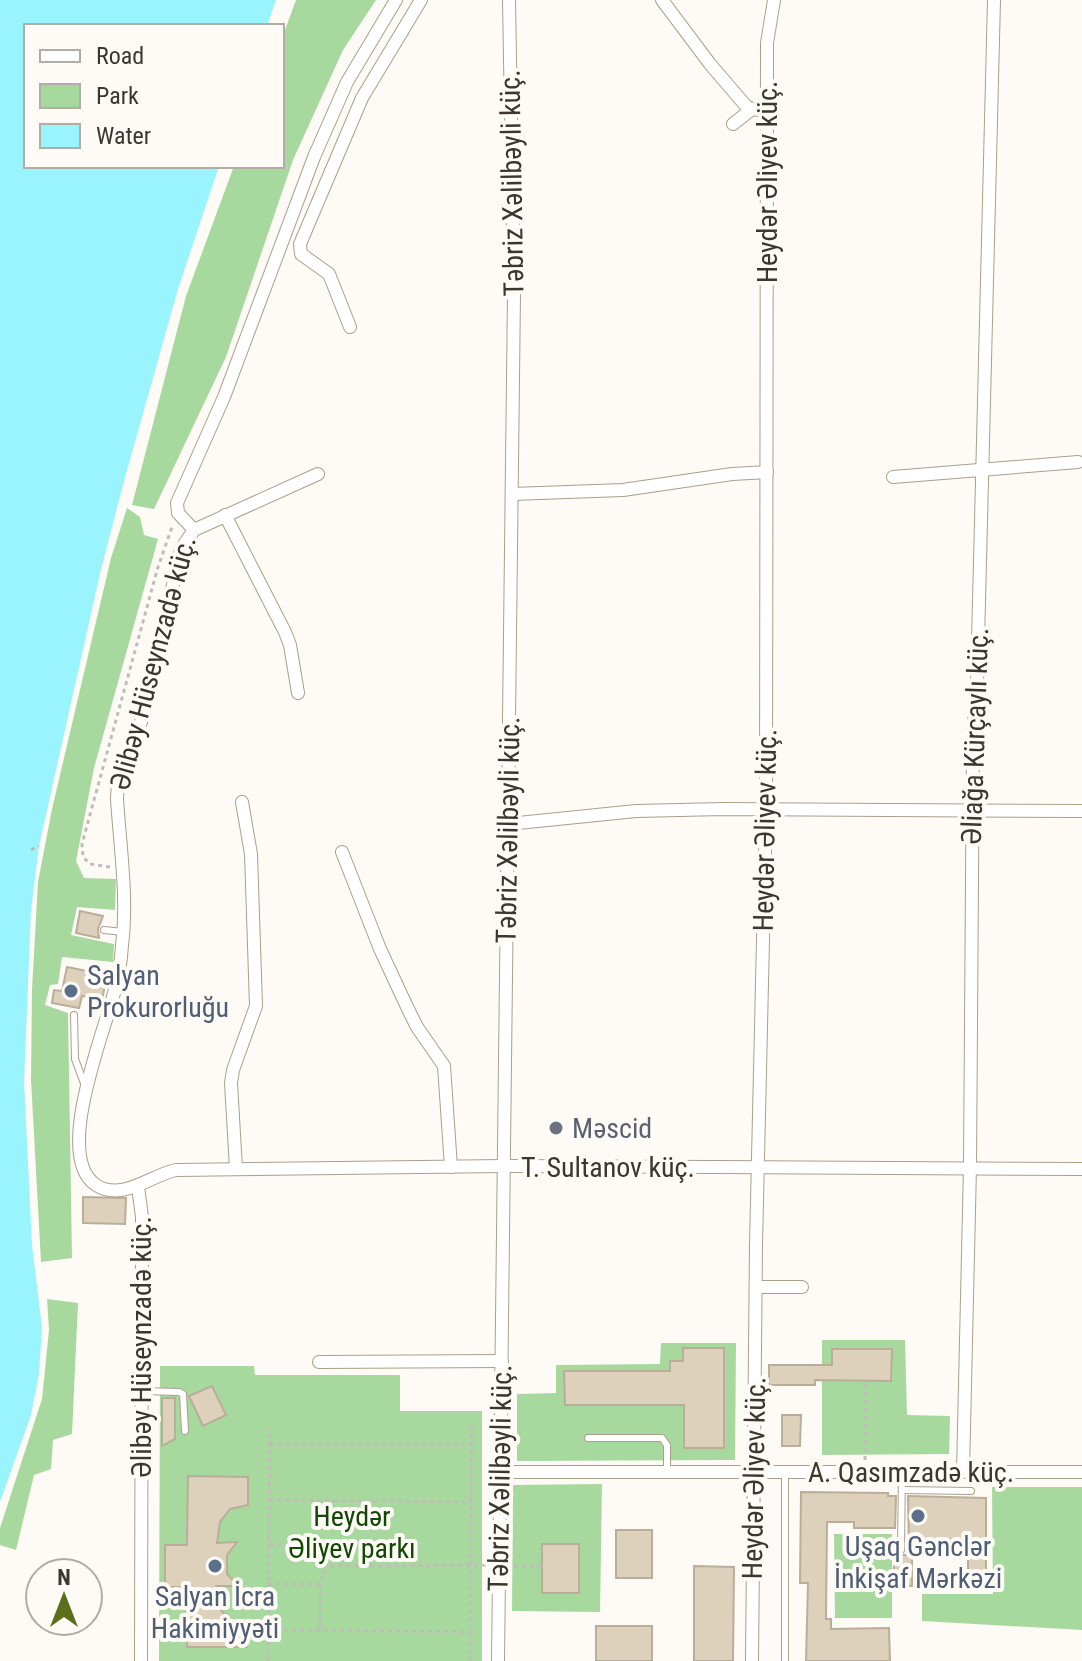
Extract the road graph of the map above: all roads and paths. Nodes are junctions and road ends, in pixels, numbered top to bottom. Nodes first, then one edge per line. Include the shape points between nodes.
1 (396, 0) edge
2 (421, 0) edge
3 (509, 0) edge
4 (662, 0) edge
5 (774, 0) edge
6 (994, 0) edge
7 (752, 109) junction
8 (767, 111) junction
9 (733, 124) dead end
10 (350, 327) dead end
11 (1078, 462) dead end
12 (981, 470) junction
13 (767, 472) junction
14 (318, 474) dead end
15 (893, 477) dead end
16 (512, 494) junction
17 (178, 513) junction
18 (225, 515) junction
19 (194, 530) junction
20 (298, 693) dead end
21 (242, 802) dead end
22 (766, 809) junction
23 (971, 810) junction
24 (1082, 811) edge
25 (508, 824) junction
26 (39, 846) dead end
27 (31, 850) dead end
28 (342, 852) dead end
29 (121, 868) junction
30 (104, 930) dead end
31 (123, 932) junction
32 (74, 1015) dead end
33 (87, 1090) junction
34 (504, 1166) junction
35 (451, 1167) junction
36 (970, 1167) junction
37 (758, 1168) junction
38 (236, 1169) junction
39 (1082, 1169) edge
40 (138, 1187) junction
41 (756, 1287) junction
42 (802, 1287) dead end
43 (502, 1361) junction
44 (319, 1362) dead end
45 (865, 1381) dead end
46 (142, 1391) junction
47 (472, 1421) dead end
48 (270, 1427) dead end
49 (185, 1431) dead end
50 (588, 1438) dead end
51 (269, 1445) junction
52 (472, 1445) junction
53 (754, 1471) junction
54 (785, 1471) junction
55 (501, 1472) junction
56 (667, 1472) junction
57 (865, 1472) junction
58 (902, 1472) junction
59 (963, 1472) junction
60 (1082, 1472) edge
61 (902, 1490) junction
62 (971, 1491) dead end
63 (269, 1500) junction
64 (471, 1502) junction
65 (269, 1544) junction
66 (901, 1550) dead end
67 (471, 1565) junction
68 (499, 1565) junction
69 (327, 1566) junction
70 (542, 1566) dead end
71 (268, 1584) junction
72 (320, 1584) junction
73 (268, 1630) junction
74 (320, 1631) junction
75 (470, 1632) junction
76 (141, 1661) edge
77 (268, 1661) edge
78 (470, 1661) edge
79 (498, 1661) edge
80 (752, 1661) edge
81 (785, 1661) edge

1 - 17 street, Əlibəy Hüseynzadə küç. via 347,82 314,157 224,397 180,493
2 - 10 street via 362,98 300,244 301,254 329,274
3 - 16 street, Təbriz Xəlilbəyli küç.
4 - 7 street
5 - 8 street, Heydər Əliyev küç. via 767,43
6 - 12 street, Əliağa Kürçaylı küç.
7 - 8 street
7 - 9 street
8 - 13 street, Heydər Əliyev küç.
11 - 12 street
12 - 15 street
12 - 23 street, Əliağa Kürçaylı küç.
13 - 16 street via 598,492
13 - 22 street, Heydər Əliyev küç.
14 - 18 street
16 - 25 street, Təbriz Xəlilbəyli küç.
17 - 19 street, Əlibəy Hüseynzadə küç.
17 - 29 path via 158,567 82,844 90,864
18 - 19 street
18 - 20 street via 285,632
19 - 29 street, Əlibəy Hüseynzadə küç. via 181,549 141,722 118,781
21 - 38 street via 251,854 257,980 254,1016 231,1083
22 - 23 street
22 - 25 street via 636,811
22 - 37 street, Heydər Əliyev küç.
23 - 24 street
23 - 36 street, Əliağa Kürçaylı küç.
25 - 34 street, Təbriz Xəlilbəyli küç.
26 - 27 path
28 - 35 street via 408,1009 444,1066
29 - 31 street, Əlibəy Hüseynzadə küç.
30 - 31 lane
31 - 33 street, Əlibəy Hüseynzadə küç. via 115,990
32 - 33 lane via 75,1059
33 - 40 street, Əlibəy Hüseynzadə küç. via 79,1144 88,1179 107,1189
34 - 35 street, T. Sultanov küç.
34 - 37 street, T. Sultanov küç.
34 - 43 street, Təbriz Xəlilbəyli küç.
35 - 38 street, T. Sultanov küç.
36 - 37 street, T. Sultanov küç.
36 - 39 street, T. Sultanov küç.
36 - 59 street, Əliağa Kürçaylı küç.
37 - 41 street, Heydər Əliyev küç.
38 - 40 street, T. Sultanov küç. via 163,1172
40 - 46 street, Əlibəy Hüseynzadə küç.
41 - 42 street
41 - 53 street, Heydər Əliyev küç.
43 - 44 street
43 - 55 street, Təbriz Xəlilbəyli küç.
45 - 57 path
46 - 49 lane via 183,1394
46 - 76 street, Əlibəy Hüseynzadə küç.
47 - 52 path
48 - 51 path
50 - 56 lane via 662,1438
51 - 52 path
51 - 63 path
52 - 64 path
53 - 54 street, A. Qasımzadə küç.
53 - 56 street, A. Qasımzadə küç.
53 - 80 street, Heydər Əliyev küç.
54 - 57 street, A. Qasımzadə küç.
54 - 81 lane
55 - 56 street, A. Qasımzadə küç.
55 - 68 street, Təbriz Xəlilbəyli küç.
57 - 58 street, A. Qasımzadə küç.
58 - 59 street, A. Qasımzadə küç.
58 - 61 lane
59 - 60 street, A. Qasımzadə küç.
61 - 62 lane
61 - 66 lane
63 - 64 path
63 - 65 path
64 - 67 path
65 - 69 path via 314,1546
65 - 71 path
67 - 68 path
67 - 69 path
67 - 75 path
68 - 70 path
68 - 79 street, Təbriz Xəlilbəyli küç.
69 - 72 path
71 - 72 path
71 - 73 path
72 - 74 path
73 - 74 path
73 - 77 path
74 - 75 path
75 - 78 path

